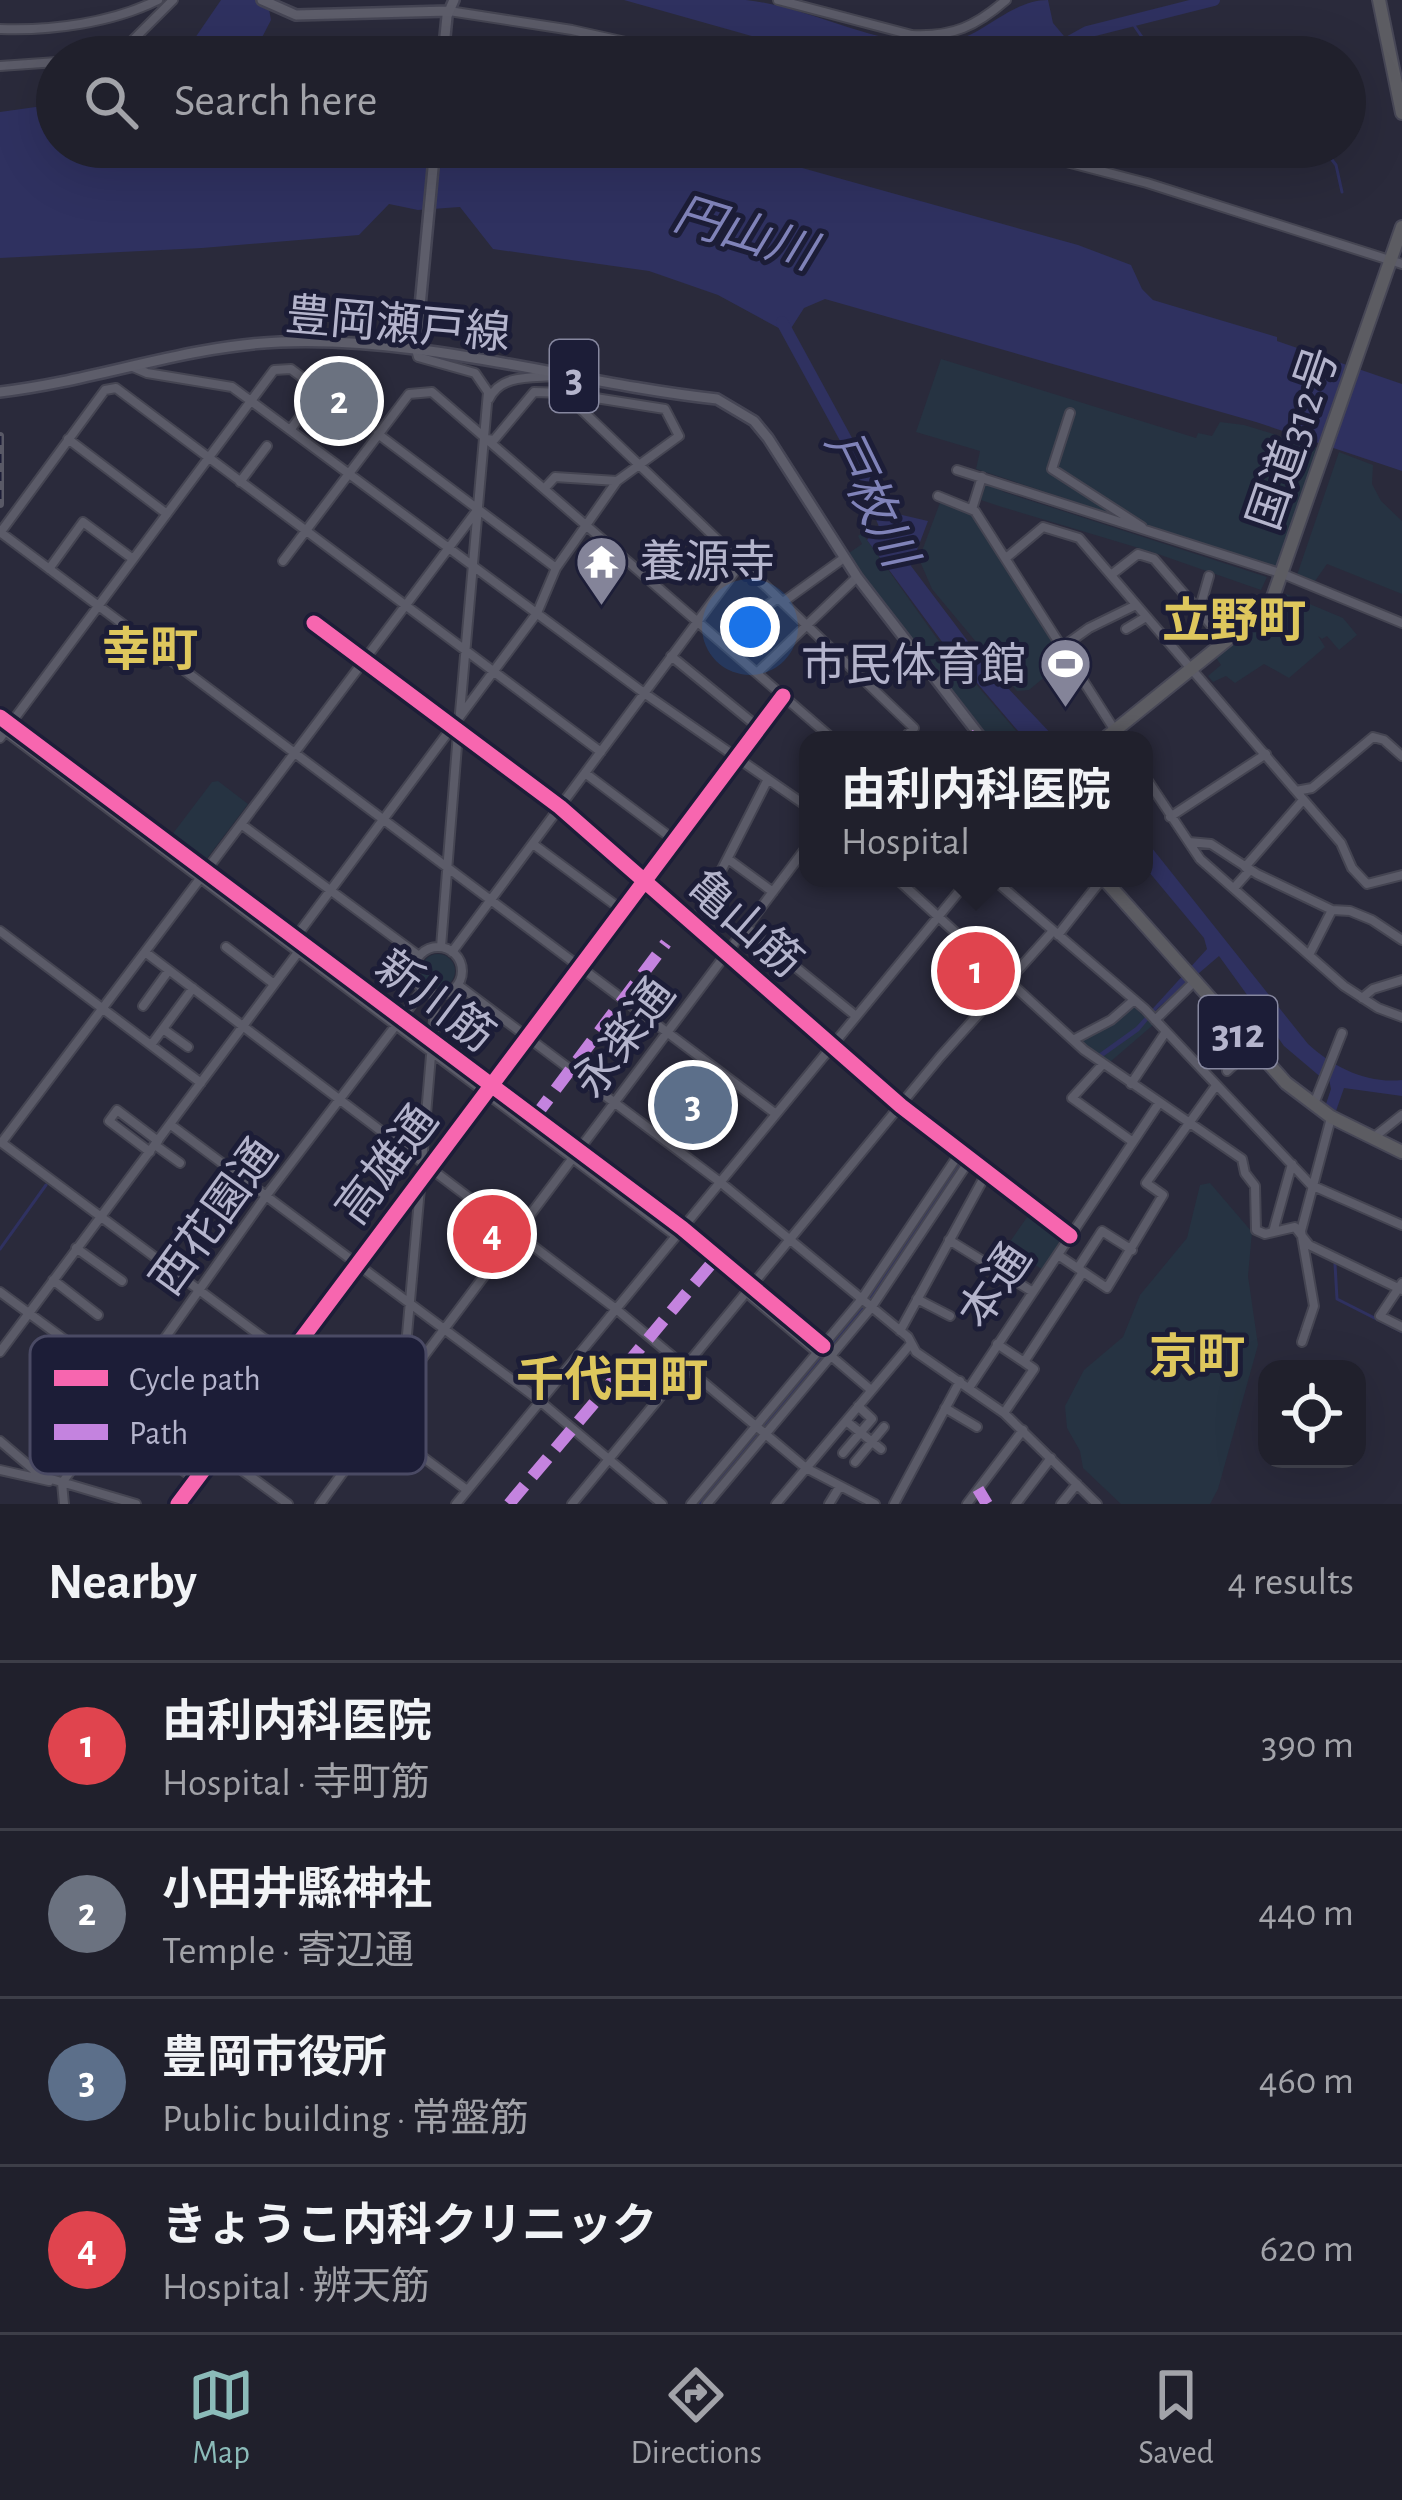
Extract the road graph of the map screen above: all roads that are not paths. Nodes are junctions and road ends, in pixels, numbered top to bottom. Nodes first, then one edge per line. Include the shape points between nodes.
1 (158, 0) edge
2 (172, 0) edge
3 (262, 0) edge
4 (778, 0) edge
5 (1006, 0) edge
6 (1378, 0) edge
7 (450, 10) edge
8 (0, 29) edge
9 (137, 36) edge
10 (602, 36) edge
11 (36, 63) edge
12 (0, 66) edge
13 (1402, 113) edge
14 (433, 168) edge
15 (1090, 168) edge
16 (1402, 227) edge
17 (1394, 263) edge
18 (417, 345) junction
19 (132, 366) junction
20 (568, 375) junction
21 (0, 392) edge
22 (563, 393) junction
23 (489, 400) junction
24 (251, 401) junction
25 (1070, 413) dead end
26 (290, 430) junction
27 (378, 434) junction
28 (485, 435) junction
29 (68, 439) junction
30 (267, 446) dead end
31 (208, 458) junction
32 (638, 464) junction
33 (957, 470) dead end
34 (349, 473) junction
35 (982, 477) junction
36 (617, 481) junction
37 (240, 482) junction
38 (544, 489) junction
39 (938, 496) dead end
40 (972, 508) junction
41 (478, 509) junction
42 (166, 514) junction
43 (587, 526) junction
44 (1145, 530) junction
45 (305, 531) junction
46 (0, 533) edge
47 (448, 548) junction
48 (844, 558) junction
49 (1006, 558) junction
50 (133, 559) junction
51 (283, 561) dead end
52 (741, 562) junction
53 (473, 567) junction
54 (556, 568) junction
55 (49, 569) junction
56 (1284, 572) junction
57 (1111, 575) junction
58 (1210, 576) dead end
59 (857, 577) junction
60 (780, 600) junction
61 (405, 605) junction
62 (1136, 605) junction
63 (98, 606) junction
64 (1199, 611) junction
65 (537, 613) junction
66 (1146, 617) junction
67 (697, 622) junction
68 (314, 623) dead end
69 (1402, 623) edge
70 (806, 624) junction
71 (1126, 629) dead end
72 (1224, 640) junction
73 (724, 644) junction
74 (1061, 647) junction
75 (466, 650) junction
76 (671, 656) junction
77 (364, 661) junction
78 (1190, 666) junction
79 (494, 671) junction
80 (757, 673) junction
81 (644, 693) junction
82 (783, 696) junction
83 (460, 716) junction
84 (0, 718) edge
85 (758, 727) junction
86 (455, 729) junction
87 (5, 731) edge
88 (824, 731) edge
89 (911, 731) edge
90 (976, 731) edge
91 (1109, 731) edge
92 (1119, 731) edge
93 (601, 752) junction
94 (294, 753) junction
95 (1266, 754) junction
96 (1402, 756) edge
97 (736, 758) junction
98 (585, 773) junction
99 (768, 779) junction
100 (1153, 790) edge
101 (1299, 795) junction
102 (799, 801) edge
103 (560, 807) junction
104 (1170, 817) junction
105 (383, 819) junction
106 (242, 824) junction
107 (674, 840) junction
108 (1188, 842) junction
109 (532, 844) junction
110 (799, 857) edge
111 (728, 859) junction
112 (448, 867) junction
113 (1244, 867) junction
114 (203, 875) junction
115 (1402, 875) edge
116 (644, 881) junction
117 (907, 887) edge
118 (963, 887) edge
119 (1002, 887) edge
120 (1095, 887) edge
121 (1111, 887) edge
122 (1234, 888) junction
123 (331, 890) junction
124 (772, 892) junction
125 (491, 900) junction
126 (622, 910) junction
127 (1332, 910) junction
128 (940, 915) junction
129 (694, 925) junction
130 (746, 927) junction
131 (0, 931) edge
132 (1055, 933) junction
133 (295, 938) junction
134 (1402, 940) edge
135 (226, 947) dead end
136 (441, 947) junction
137 (145, 952) junction
138 (299, 952) junction
139 (452, 952) junction
140 (726, 954) junction
141 (1309, 955) junction
142 (419, 956) junction
143 (579, 966) junction
144 (169, 970) junction
145 (1010, 979) junction
146 (1402, 980) edge
147 (1194, 982) junction
148 (274, 984) junction
149 (458, 985) junction
150 (193, 988) junction
151 (422, 991) junction
152 (436, 996) junction
153 (1362, 998) junction
154 (1134, 1000) junction
155 (142, 1006) dead end
156 (102, 1008) junction
157 (856, 1016) junction
158 (1151, 1016) junction
159 (1402, 1017) edge
160 (398, 1022) junction
161 (243, 1026) junction
162 (163, 1029) junction
163 (668, 1033) junction
164 (1165, 1033) junction
165 (1342, 1033) dead end
166 (526, 1036) junction
167 (1073, 1040) junction
168 (151, 1045) junction
169 (832, 1046) junction
170 (432, 1047) junction
171 (188, 1048) dead end
172 (1252, 1048) junction
173 (1103, 1064) junction
174 (1227, 1071) dead end
175 (202, 1082) junction
176 (1131, 1084) junction
177 (1215, 1087) junction
178 (488, 1088) junction
179 (340, 1099) junction
180 (1317, 1099) junction
181 (1159, 1103) junction
182 (616, 1104) junction
183 (901, 1106) junction
184 (776, 1114) junction
185 (1402, 1115) edge
186 (1331, 1117) junction
187 (1187, 1122) junction
188 (171, 1125) junction
189 (1373, 1138) junction
190 (1132, 1142) junction
191 (1, 1144) edge
192 (154, 1146) junction
193 (1402, 1152) edge
194 (959, 1154) junction
195 (576, 1155) junction
196 (969, 1161) junction
197 (180, 1163) dead end
198 (426, 1163) junction
199 (1292, 1165) junction
200 (986, 1174) junction
201 (421, 1176) junction
202 (720, 1182) junction
203 (1311, 1185) junction
204 (266, 1196) junction
205 (101, 1215) junction
206 (1402, 1226) edge
207 (1301, 1231) junction
208 (679, 1232) junction
209 (1273, 1232) junction
210 (517, 1233) junction
211 (1070, 1236) junction
212 (949, 1240) junction
213 (790, 1241) junction
214 (76, 1248) junction
215 (1132, 1250) junction
216 (1058, 1255) junction
217 (356, 1264) junction
218 (1081, 1270) junction
219 (53, 1280) junction
220 (122, 1282) dead end
221 (1401, 1287) edge
222 (200, 1289) junction
223 (750, 1290) junction
224 (0, 1292) edge
225 (1033, 1292) junction
226 (917, 1299) junction
227 (410, 1304) junction
228 (866, 1304) junction
229 (616, 1309) junction
230 (28, 1314) junction
231 (98, 1315) dead end
232 (950, 1316) dead end
233 (1402, 1327) edge
234 (445, 1329) junction
235 (900, 1331) junction
236 (58, 1336) edge
237 (167, 1336) edge
238 (262, 1336) edge
239 (303, 1336) edge
240 (408, 1336) edge
241 (1302, 1342) dead end
242 (998, 1344) junction
243 (909, 1346) junction
244 (820, 1350) junction
245 (0, 1352) edge
246 (426, 1354) edge
247 (831, 1356) junction
248 (1024, 1362) junction
249 (686, 1367) junction
250 (959, 1381) junction
251 (969, 1388) junction
252 (872, 1390) junction
253 (540, 1401) junction
254 (858, 1406) junction
255 (945, 1408) junction
256 (1004, 1413) junction
257 (846, 1421) junction
258 (884, 1427) dead end
259 (977, 1427) dead end
260 (761, 1430) junction
261 (1022, 1430) junction
262 (860, 1432) junction
263 (0, 1442) edge
264 (872, 1442) junction
265 (881, 1449) dead end
266 (844, 1453) dead end
267 (1051, 1458) junction
268 (426, 1459) edge
269 (609, 1460) junction
270 (855, 1462) dead end
271 (806, 1468) junction
272 (0, 1470) edge
273 (30, 1470) edge
274 (34, 1474) edge
275 (68, 1474) edge
276 (188, 1474) edge
277 (200, 1474) edge
278 (247, 1474) edge
279 (342, 1474) edge
280 (38, 1478) junction
281 (196, 1480) junction
282 (62, 1483) junction
283 (1077, 1484) junction
284 (840, 1486) junction
285 (467, 1490) junction
286 (107, 1497) junction
287 (64, 1504) edge
288 (92, 1504) edge
289 (136, 1504) edge
290 (178, 1504) edge
291 (288, 1504) edge
292 (320, 1504) edge
293 (456, 1504) edge
294 (572, 1504) edge
295 (662, 1504) edge
296 (692, 1504) edge
297 (707, 1504) edge
298 (776, 1504) edge
299 (829, 1504) edge
300 (874, 1504) edge
301 (894, 1504) edge
302 (967, 1504) edge
303 (1016, 1504) edge
304 (1061, 1504) edge
305 (1097, 1504) edge

1 - 8 street via 70,25
2 - 9 street
3 - 7 main road via 296,15
4 - 5 street via 931,36 974,26
6 - 13 highway
7 - 10 street
11 - 12 street
14 - 18 main road
15 - 17 street
16 - 17 highway, 国道312号
17 - 56 highway, 国道312号
18 - 19 main road, 豊岡瀬戸線 / 3 via 247,344
18 - 20 main road, 豊岡瀬戸線 / 3
18 - 23 street via 423,361 475,374
19 - 21 main road, 豊岡瀬戸線 / 3
19 - 24 street via 232,387
20 - 23 street via 506,381
20 - 48 main road, 豊岡瀬戸線 / 3 via 736,408 768,438
22 - 28 street via 534,392 494,440
22 - 32 street
22 - 32 street via 665,409 679,436
23 - 28 street
24 - 26 street
24 - 26 street via 274,370 292,369 320,391
24 - 31 street
25 - 44 street via 1052,469
26 - 34 street
27 - 28 street via 409,394 432,392
27 - 34 street
27 - 41 street
28 - 38 street
28 - 41 street
29 - 31 street via 105,390 116,388
29 - 42 street
29 - 46 street
30 - 37 street
31 - 37 street
31 - 42 street
32 - 36 street
32 - 52 street
33 - 35 street
34 - 45 street
34 - 47 street
35 - 40 street
35 - 44 street
36 - 38 street via 555,477
36 - 43 street
37 - 45 street
38 - 43 street
39 - 40 street
40 - 49 street
41 - 47 street
41 - 53 street
41 - 54 street
42 - 50 street
43 - 54 street
43 - 67 street
44 - 56 street
45 - 51 street
45 - 61 street
46 - 55 street
47 - 53 street
47 - 61 street
48 - 59 main road, 豊岡瀬戸線 / 3
48 - 60 street
49 - 57 street via 1045,526 1078,537
49 - 74 street
50 - 55 street via 83,522
50 - 63 street
52 - 60 street
52 - 67 street
53 - 65 street
53 - 75 street
54 - 65 street
55 - 63 street
56 - 69 street
56 - 72 highway, 国道312号 via 1266,607
57 - 62 street
57 - 64 street via 1138,554 1154,560
58 - 64 street
59 - 70 street
59 - 90 main road, 豊岡瀬戸線 / 3
60 - 70 street
60 - 73 street
61 - 75 street
61 - 77 street
62 - 66 street
62 - 74 street
63 - 87 street
63 - 94 street
64 - 72 street
65 - 79 street
65 - 81 street
66 - 71 street
66 - 78 street
67 - 73 street
67 - 76 street
68 - 77 street, 亀山筋
70 - 80 street
70 - 89 street
72 - 78 highway, 国道312号
73 - 80 street
74 - 91 street
75 - 79 street
75 - 83 street
76 - 81 street
76 - 85 street
77 - 86 street, 亀山筋
77 - 94 street
78 - 92 highway, 国道312号
78 - 95 street
79 - 83 street
79 - 93 street
80 - 82 street
81 - 93 street
81 - 97 street
82 - 85 street, 高雄通
82 - 88 street
83 - 86 street
84 - 87 street, 新川筋
85 - 97 street, 高雄通
86 - 103 street, 亀山筋
86 - 105 street
86 - 112 street
87 - 114 street, 新川筋
93 - 98 street
94 - 105 street
94 - 106 street
95 - 101 street
95 - 104 street
96 - 101 street via 1373,737
97 - 99 street
97 - 107 street, 高雄通
98 - 103 street
98 - 107 street
99 - 102 street
99 - 111 street
100 - 104 street
101 - 113 street
101 - 115 street via 1367,884
103 - 109 street
103 - 116 street, 亀山筋
104 - 108 street
105 - 112 street
105 - 123 street
106 - 114 street
106 - 123 street
107 - 116 street, 高雄通
108 - 113 street via 1211,844
108 - 122 street
109 - 125 street
109 - 126 street
110 - 124 street, 永楽通
111 - 124 street
111 - 129 street
112 - 125 street
112 - 136 street
113 - 122 street via 1249,871
113 - 127 street
114 - 133 street, 新川筋
114 - 137 street
114 - 138 street, 新川筋
116 - 126 street, 高雄通
116 - 129 street, 亀山筋
117 - 128 street
118 - 128 street
119 - 132 street
120 - 132 street
121 - 147 highway, 312
122 - 141 street
123 - 133 street
123 - 142 street
124 - 130 street, 永楽通
125 - 139 street
125 - 143 street
126 - 143 street, 高雄通
127 - 134 street via 1372,920
127 - 141 street
128 - 145 street
128 - 157 street
129 - 140 street, 亀山筋
130 - 140 street, 永楽通
130 - 157 street
131 - 156 street
132 - 145 street
132 - 154 street
133 - 160 street, 新川筋
135 - 148 street
136 - 139 street
136 - 142 street
137 - 144 street
137 - 156 street
138 - 148 street
138 - 160 street, 新川筋
139 - 149 street via 462,967
140 - 163 street, 永楽通
140 - 169 street, 亀山筋
141 - 153 street
142 - 151 street via 413,974
143 - 163 street
143 - 166 street, 高雄通
144 - 150 street
144 - 155 street
145 - 167 street
145 - 183 street
146 - 153 street
147 - 158 street
147 - 172 highway, 312
148 - 161 street
149 - 152 street
149 - 166 street
150 - 161 street
150 - 162 street
151 - 152 street
151 - 160 street, 西花園通
152 - 170 street
153 - 159 street
154 - 158 street
154 - 167 street
156 - 168 street
156 - 191 street
157 - 169 street
158 - 164 street
160 - 170 street, 新川筋
160 - 179 street, 西花園通
161 - 175 street
161 - 179 street
162 - 168 street
162 - 171 street
163 - 182 street, 永楽通
163 - 184 street
164 - 176 street
164 - 177 street
165 - 180 street
166 - 178 street, 高雄通
166 - 182 street
167 - 173 street
168 - 175 street
169 - 183 street, 亀山筋
169 - 184 street
170 - 178 street, 新川筋
170 - 198 street
172 - 174 street
172 - 180 highway, 312 via 1286,1083
173 - 176 street
173 - 190 street via 1072,1098
175 - 188 street
176 - 181 street
177 - 187 street
177 - 199 street
178 - 195 street, 新川筋
178 - 198 street, 高雄通
179 - 198 street
179 - 204 street, 西花園通
180 - 186 highway, 312
181 - 187 street
181 - 190 street, 本通
182 - 195 street, 永楽通
182 - 202 street
183 - 194 street, 亀山筋
183 - 213 street
184 - 202 street
185 - 189 street
186 - 189 highway, 312
186 - 203 street
187 - 209 street via 1242,1159 1255,1186 1254,1227
187 - 215 street via 1146,1183 1163,1195
188 - 192 street
188 - 204 street
189 - 193 highway, 312
190 - 211 street, 本通
191 - 205 street
192 - 192 street via 109,1121 117,1110
192 - 197 street
192 - 205 street
194 - 196 street, 亀山筋
194 - 228 street
195 - 208 street, 新川筋
195 - 210 street, 永楽通
196 - 200 street, 亀山筋
196 - 228 street
198 - 201 street
198 - 210 street
199 - 203 street
199 - 209 street
200 - 211 street, 亀山筋
200 - 212 street
201 - 217 street, 高雄通
201 - 227 street
202 - 208 street
202 - 213 street
203 - 206 street
203 - 207 street
204 - 217 street
204 - 222 street, 西花園通
205 - 214 street
205 - 222 street
207 - 209 street
207 - 221 street via 1309,1244
207 - 241 street via 1314,1306
208 - 223 street, 新川筋
208 - 229 street
210 - 229 street
210 - 234 street, 永楽通
211 - 216 street, 本通
212 - 225 street
212 - 226 street
213 - 223 street
213 - 228 street
214 - 219 street
214 - 220 street
215 - 218 street via 1107,1288
215 - 218 street via 1102,1231
216 - 218 street
216 - 225 street, 本通
217 - 227 street
217 - 239 street, 高雄通
218 - 248 street
219 - 230 street
219 - 231 street
221 - 233 street via 1380,1316
222 - 237 street, 西花園通
222 - 238 street
223 - 244 street, 新川筋
223 - 249 street
224 - 230 street
225 - 242 street, 本通
226 - 232 street
226 - 235 street
227 - 234 street
227 - 240 street
228 - 235 street
228 - 244 street
228 - 247 street
229 - 249 street
229 - 253 street
230 - 236 street
230 - 245 street
234 - 246 street, 永楽通
234 - 253 street
235 - 243 street
242 - 248 street
242 - 251 street, 本通
243 - 250 street
243 - 252 street
244 - 260 street
247 - 252 street
247 - 260 street
248 - 256 street via 1034,1369
249 - 260 street
249 - 269 street
250 - 251 street
250 - 255 street, 本通
251 - 256 street
252 - 254 street
253 - 269 street
253 - 285 street
254 - 257 street
254 - 262 street via 872,1419
255 - 259 street
255 - 301 street, 本通
256 - 261 street
257 - 262 street
257 - 271 street
258 - 264 street
260 - 271 street
260 - 296 street
260 - 297 street
261 - 267 street
261 - 302 street
262 - 264 street
262 - 266 street
263 - 273 street
264 - 265 street
264 - 270 street
267 - 283 street
267 - 303 street
268 - 285 street
269 - 294 street
269 - 295 street
271 - 284 street
271 - 298 street
272 - 280 street
274 - 280 street
275 - 282 street, 西花園通
276 - 281 street
277 - 281 street, 高雄通
278 - 291 street
279 - 292 street
280 - 282 street
281 - 290 street, 高雄通
282 - 286 street
282 - 287 street
283 - 304 street
283 - 305 street
284 - 299 street
284 - 300 street
285 - 293 street
286 - 288 street
286 - 289 street

